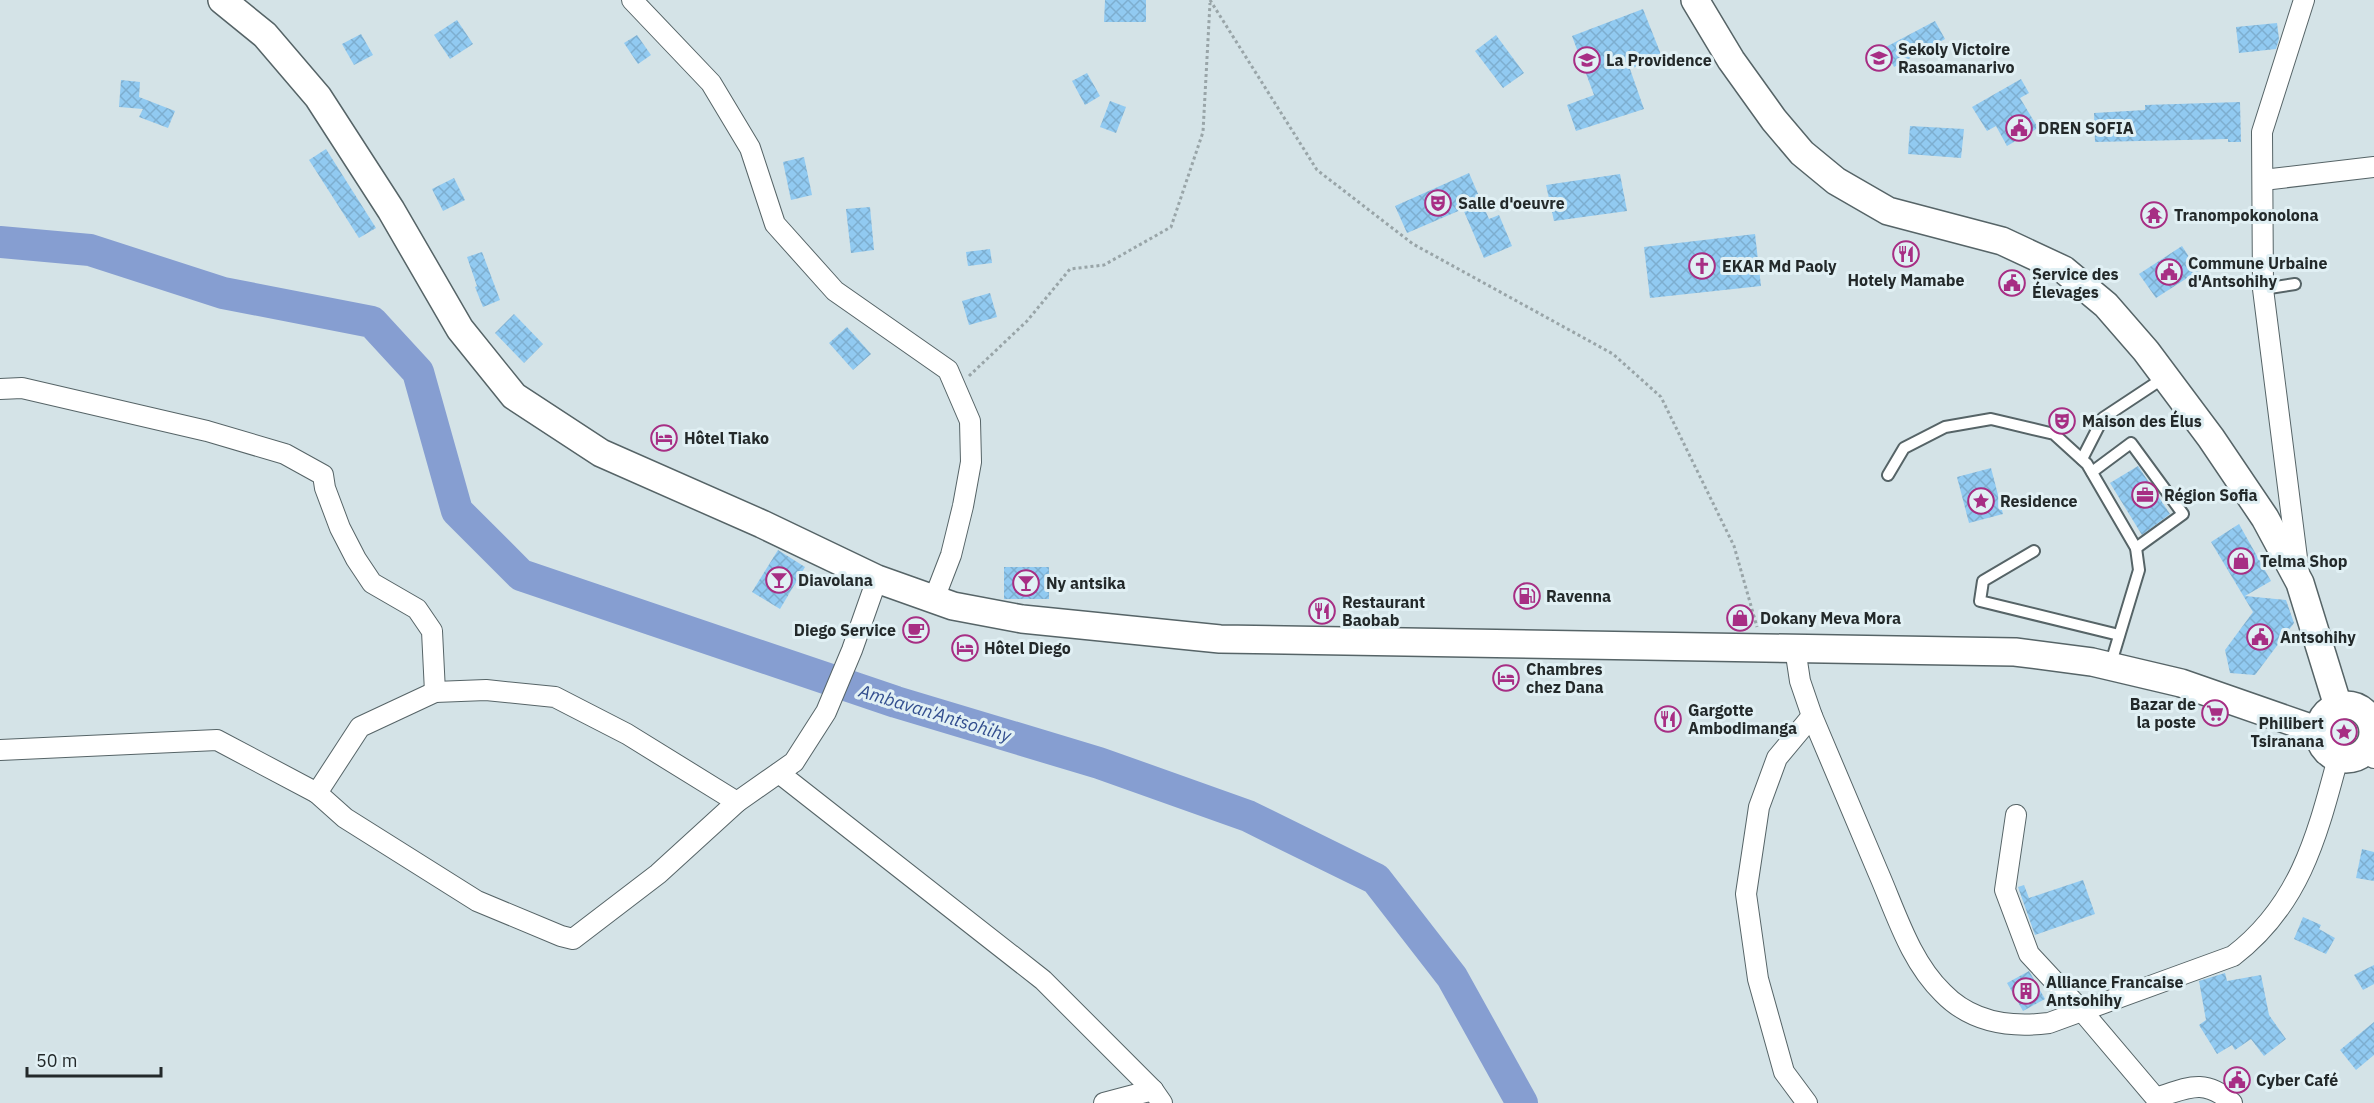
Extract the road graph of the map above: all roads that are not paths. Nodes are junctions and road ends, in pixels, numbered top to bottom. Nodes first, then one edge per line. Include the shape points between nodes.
1 (222, 0) edge
2 (632, 0) edge
3 (1695, 0) edge
4 (2304, 0) edge
5 (2374, 168) edge
6 (2263, 180) junction
7 (2295, 284) dead end
8 (2263, 289) junction
9 (2166, 377) junction
10 (0, 389) edge
11 (2082, 459) junction
12 (2092, 472) junction
13 (1888, 475) dead end
14 (2136, 548) junction
15 (2034, 551) dead end
16 (877, 579) junction
17 (2300, 583) junction
18 (934, 599) junction
19 (2119, 635) junction
20 (1795, 648) junction
21 (2110, 666) junction
22 (435, 692) junction
23 (2338, 706) junction
24 (1812, 716) junction
25 (2319, 731) junction
26 (2372, 745) edge
27 (0, 750) edge
28 (2338, 758) junction
29 (779, 772) junction
30 (317, 793) junction
31 (737, 802) junction
32 (2016, 814) dead end
33 (2082, 1011) junction
34 (1158, 1096) edge
35 (2158, 1101) edge
36 (1104, 1103) edge
37 (1807, 1103) edge
38 (2232, 1103) edge

1 - 16 main road via 265,35 318,97 391,210 460,329 514,396 602,453
2 - 18 street via 711,83 750,148 775,224 835,291 948,370 970,421 971,462 951,555
3 - 9 main road via 1774,120 1802,153 1836,181 1888,212 2002,241 2064,270 2106,305
4 - 6 street via 2262,132
5 - 6 street
6 - 8 street
7 - 8 lane
8 - 17 street
9 - 11 lane via 2103,418
9 - 17 main road via 2265,518
10 - 22 street via 22,388 207,431 285,454 323,475 340,528 372,583 417,609 432,631
11 - 12 lane
11 - 13 lane via 2054,434 1990,419 1945,427 1904,448
12 - 14 lane
12 - 14 lane via 2131,443 2183,514
14 - 19 lane via 2139,570
15 - 19 lane via 1983,581 1980,601
16 - 18 main road
16 - 29 street via 826,712 794,762
17 - 23 main road
18 - 20 main road via 1022,619 1220,639
19 - 21 lane
20 - 21 main road via 2015,652
20 - 24 street via 1800,681
21 - 25 main road via 2181,683
22 - 30 street via 360,727
22 - 31 street via 486,690 555,697 627,734
23 - 25 main road via 2324,716
23 - 26 main road via 2356,707 2367,715 2372,725
24 - 33 street via 1911,948 1944,995 1979,1018 2000,1024 2049,1023
24 - 37 street via 1777,758 1759,807 1746,894 1758,979 1784,1072
25 - 28 main road via 2328,753
26 - 28 main road via 2356,757
27 - 30 street via 217,740
28 - 33 street via 2314,843 2292,890 2256,939 2233,956
29 - 31 street
29 - 34 street via 1043,980
30 - 31 street via 345,818 477,901 573,939 658,874
32 - 33 street via 2005,890 2029,954
33 - 35 street
34 - 36 street
35 - 38 street via 2189,1087 2209,1087

